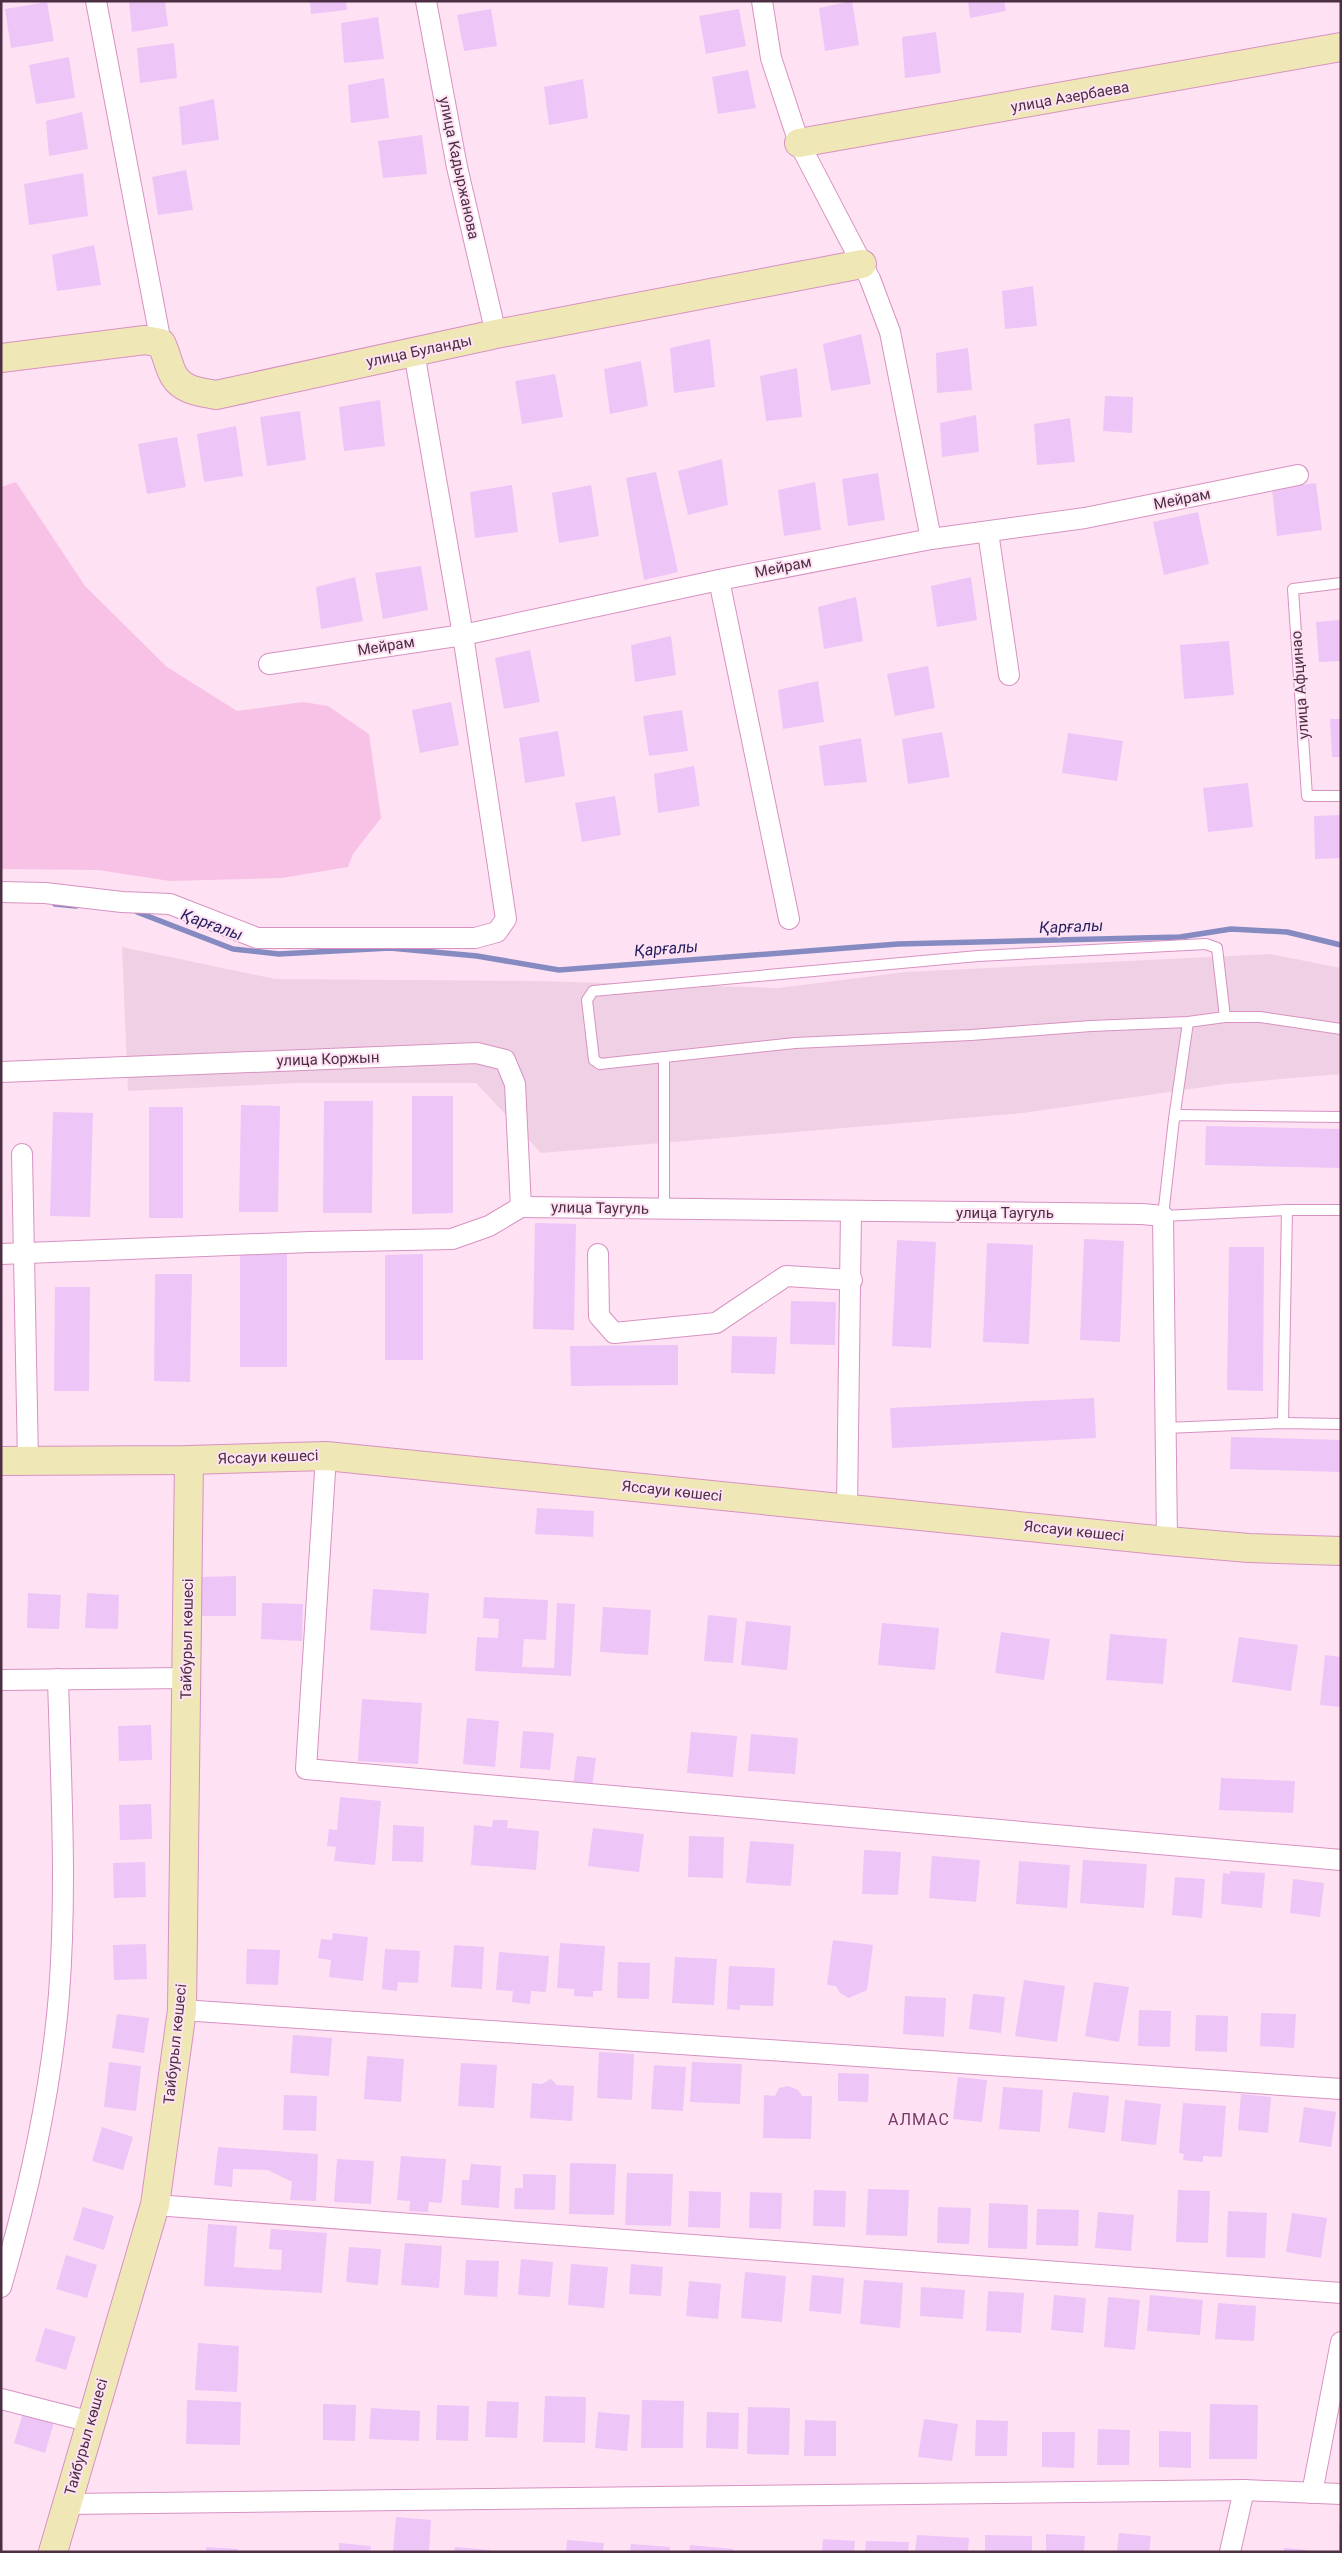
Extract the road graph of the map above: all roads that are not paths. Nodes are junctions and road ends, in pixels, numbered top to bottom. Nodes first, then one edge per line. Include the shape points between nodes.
1 (96, 1) edge
2 (426, 1) edge
3 (762, 1) edge
4 (1341, 48) edge
5 (799, 143) junction
6 (862, 264) junction
7 (496, 334) junction
8 (161, 343) junction
9 (414, 352) junction
10 (1, 358) edge
11 (1298, 475) dead end
12 (988, 532) junction
13 (930, 539) junction
14 (719, 580) junction
15 (1341, 583) edge
16 (463, 635) junction
17 (269, 664) dead end
18 (1009, 675) dead end
19 (1341, 796) edge
20 (1, 892) edge
21 (788, 919) dead end
22 (1225, 1017) junction
23 (1188, 1022) junction
24 (1341, 1029) edge
25 (664, 1058) junction
26 (1, 1072) edge
27 (1341, 1117) edge
28 (1174, 1120) junction
29 (22, 1154) dead end
30 (521, 1207) junction
31 (664, 1209) junction
32 (1287, 1210) junction
33 (1341, 1210) edge
34 (851, 1212) junction
35 (1163, 1216) junction
36 (22, 1253) junction
37 (1, 1254) edge
38 (598, 1254) dead end
39 (852, 1280) junction
40 (1283, 1423) junction
41 (1341, 1424) edge
42 (1166, 1428) junction
43 (326, 1456) junction
44 (189, 1460) junction
45 (1, 1461) edge
46 (28, 1461) junction
47 (847, 1508) junction
48 (1167, 1541) junction
49 (1341, 1551) edge
50 (187, 1678) junction
51 (58, 1679) junction
52 (1, 1680) edge
53 (1341, 1860) edge
54 (182, 2010) junction
55 (1341, 2089) edge
56 (155, 2205) junction
57 (1, 2287) edge
58 (1341, 2293) edge
59 (1340, 2347) edge
60 (1, 2399) edge
61 (91, 2422) junction
62 (1244, 2490) junction
63 (1312, 2494) junction
64 (1341, 2494) edge
65 (67, 2504) junction
66 (53, 2552) edge
67 (1230, 2552) edge

1 - 8 street
2 - 7 street, улица Кадыржанова via 458,167
3 - 5 street via 771,58
4 - 5 street, улица Азербаева
5 - 6 street
6 - 7 street, улица Буланды
6 - 13 street via 880,300 890,332
7 - 9 street, улица Буланды
8 - 9 street, улица Буланды via 174,376 191,390 216,396
8 - 10 street via 145,340
9 - 16 street
11 - 12 street, Мейрам via 1085,518
12 - 13 street, Мейрам
12 - 18 street
13 - 14 street, Мейрам
14 - 16 street, Мейрам
14 - 21 street
15 - 19 lane, улица Афцинао via 1293,589 1307,796
16 - 17 street, Мейрам
16 - 20 street via 506,919 497,932 475,938 257,938 170,904
22 - 23 lane
22 - 24 lane via 1260,1018
22 - 25 lane via 1217,948 1206,944 978,956 593,991 587,1000 594,1060 600,1064
23 - 25 lane via 795,1043
23 - 28 lane
25 - 31 lane
26 - 30 street, улица Коржын via 477,1053 505,1060 515,1084
27 - 28 lane via 1178,1115
28 - 35 lane
29 - 36 street
30 - 31 street, улица Таугуль
30 - 36 street via 489,1226 452,1239
31 - 34 street, улица Таугуль
32 - 33 lane
32 - 35 lane
32 - 40 lane
34 - 35 street, улица Таугуль
34 - 39 street
35 - 42 street
36 - 37 street
36 - 46 street
38 - 39 street via 599,1316 614,1332 716,1323 786,1276
39 - 47 street
40 - 41 lane
40 - 42 lane
42 - 48 street
43 - 44 street, Яссауи көшесі
43 - 47 street, Яссауи көшесі
43 - 53 street via 306,1768
44 - 46 street, Яссауи көшесі
44 - 50 street, Тайбурыл көшесі
45 - 46 street, Яссауи көшесі
47 - 48 street, Яссауи көшесі
48 - 49 street, Яссауи көшесі
50 - 51 street
50 - 54 street, Тайбурыл көшесі
51 - 52 street
51 - 57 street via 63,1877 59,1994 41,2129
54 - 55 street
54 - 56 street, Тайбурыл көшесі
56 - 58 street
56 - 61 street, Тайбурыл көшесі
59 - 63 street
60 - 61 street
61 - 65 street, Тайбурыл көшесі
62 - 63 street
62 - 65 street
62 - 67 street
63 - 64 street
65 - 66 street, Тайбурыл көшесі

